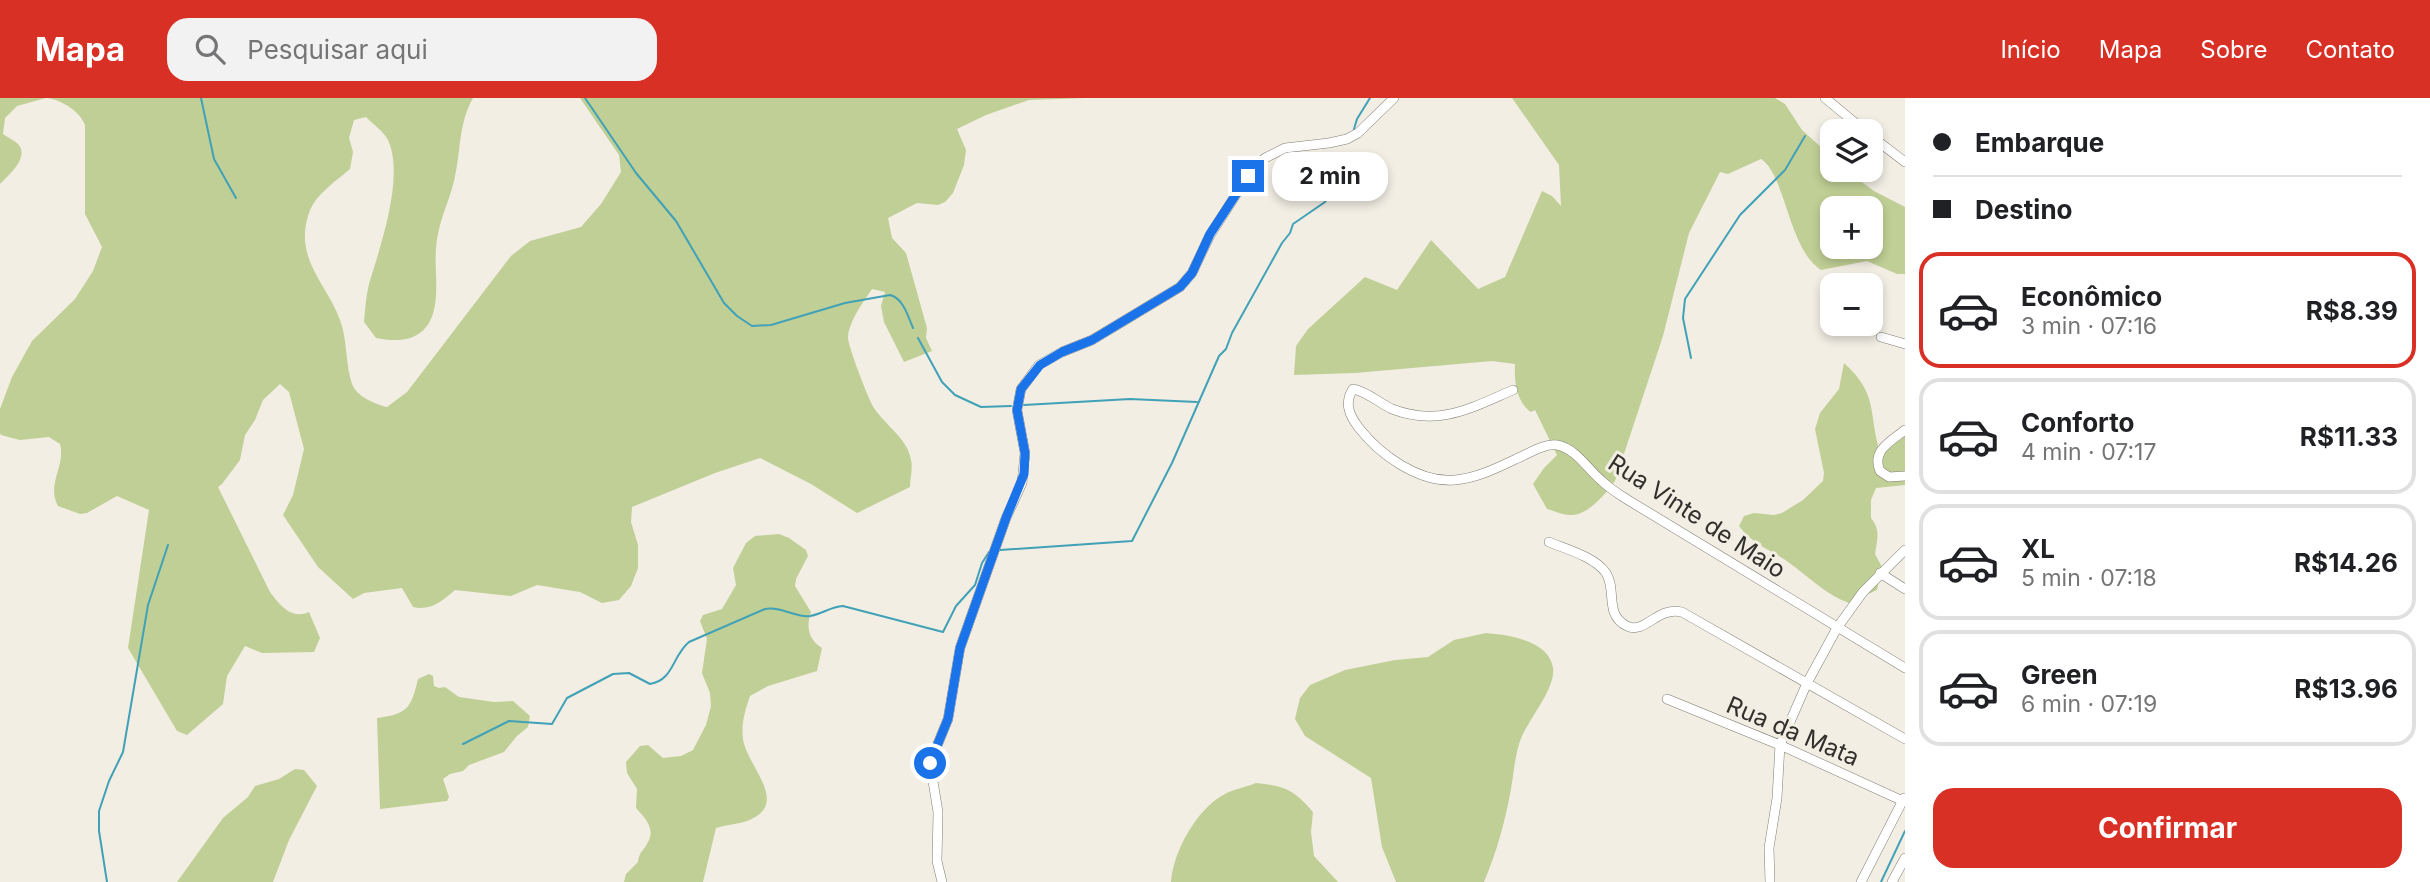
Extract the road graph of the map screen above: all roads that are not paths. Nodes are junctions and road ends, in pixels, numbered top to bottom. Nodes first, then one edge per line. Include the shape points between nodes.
1 (1394, 98) edge
2 (1825, 98) edge
3 (1850, 119) edge
4 (1883, 145) edge
5 (1905, 162) edge
6 (1881, 337) dead end
7 (1905, 344) edge
8 (1513, 390) dead end
9 (1905, 430) edge
10 (1905, 476) edge
11 (1549, 542) dead end
12 (1905, 550) edge
13 (1881, 573) junction
14 (1905, 589) edge
15 (1837, 628) junction
16 (1905, 668) edge
17 (1807, 683) junction
18 (1667, 699) dead end
19 (1905, 739) edge
20 (1780, 745) junction
21 (1904, 799) edge
22 (1905, 858) edge
23 (942, 882) edge
24 (1770, 882) edge
25 (1861, 882) edge
26 (1892, 882) edge

1 - 23 street via 1347,139 1285,148 1265,158 1248,176 1180,287 1040,365 1021,389 1017,410 1024,474 960,648 948,719 930,763
2 - 3 street
4 - 5 street
6 - 7 street
8 - 15 street, Rua Vinte de Maio via 1432,418 1393,409 1353,389 1348,410 1390,458 1437,479 1482,474 1550,444 1569,450 1612,490
9 - 10 street via 1883,447 1877,459 1886,475
11 - 17 street via 1606,574 1612,606 1627,626 1641,627 1666,611 1682,612
12 - 13 street
13 - 14 street
13 - 15 street
15 - 16 street, Rua Vinte de Maio
15 - 17 street
17 - 19 street
17 - 20 street
18 - 20 street, Rua da Mata
20 - 21 street, Rua da Mata
20 - 24 street
21 - 25 street
22 - 26 street

